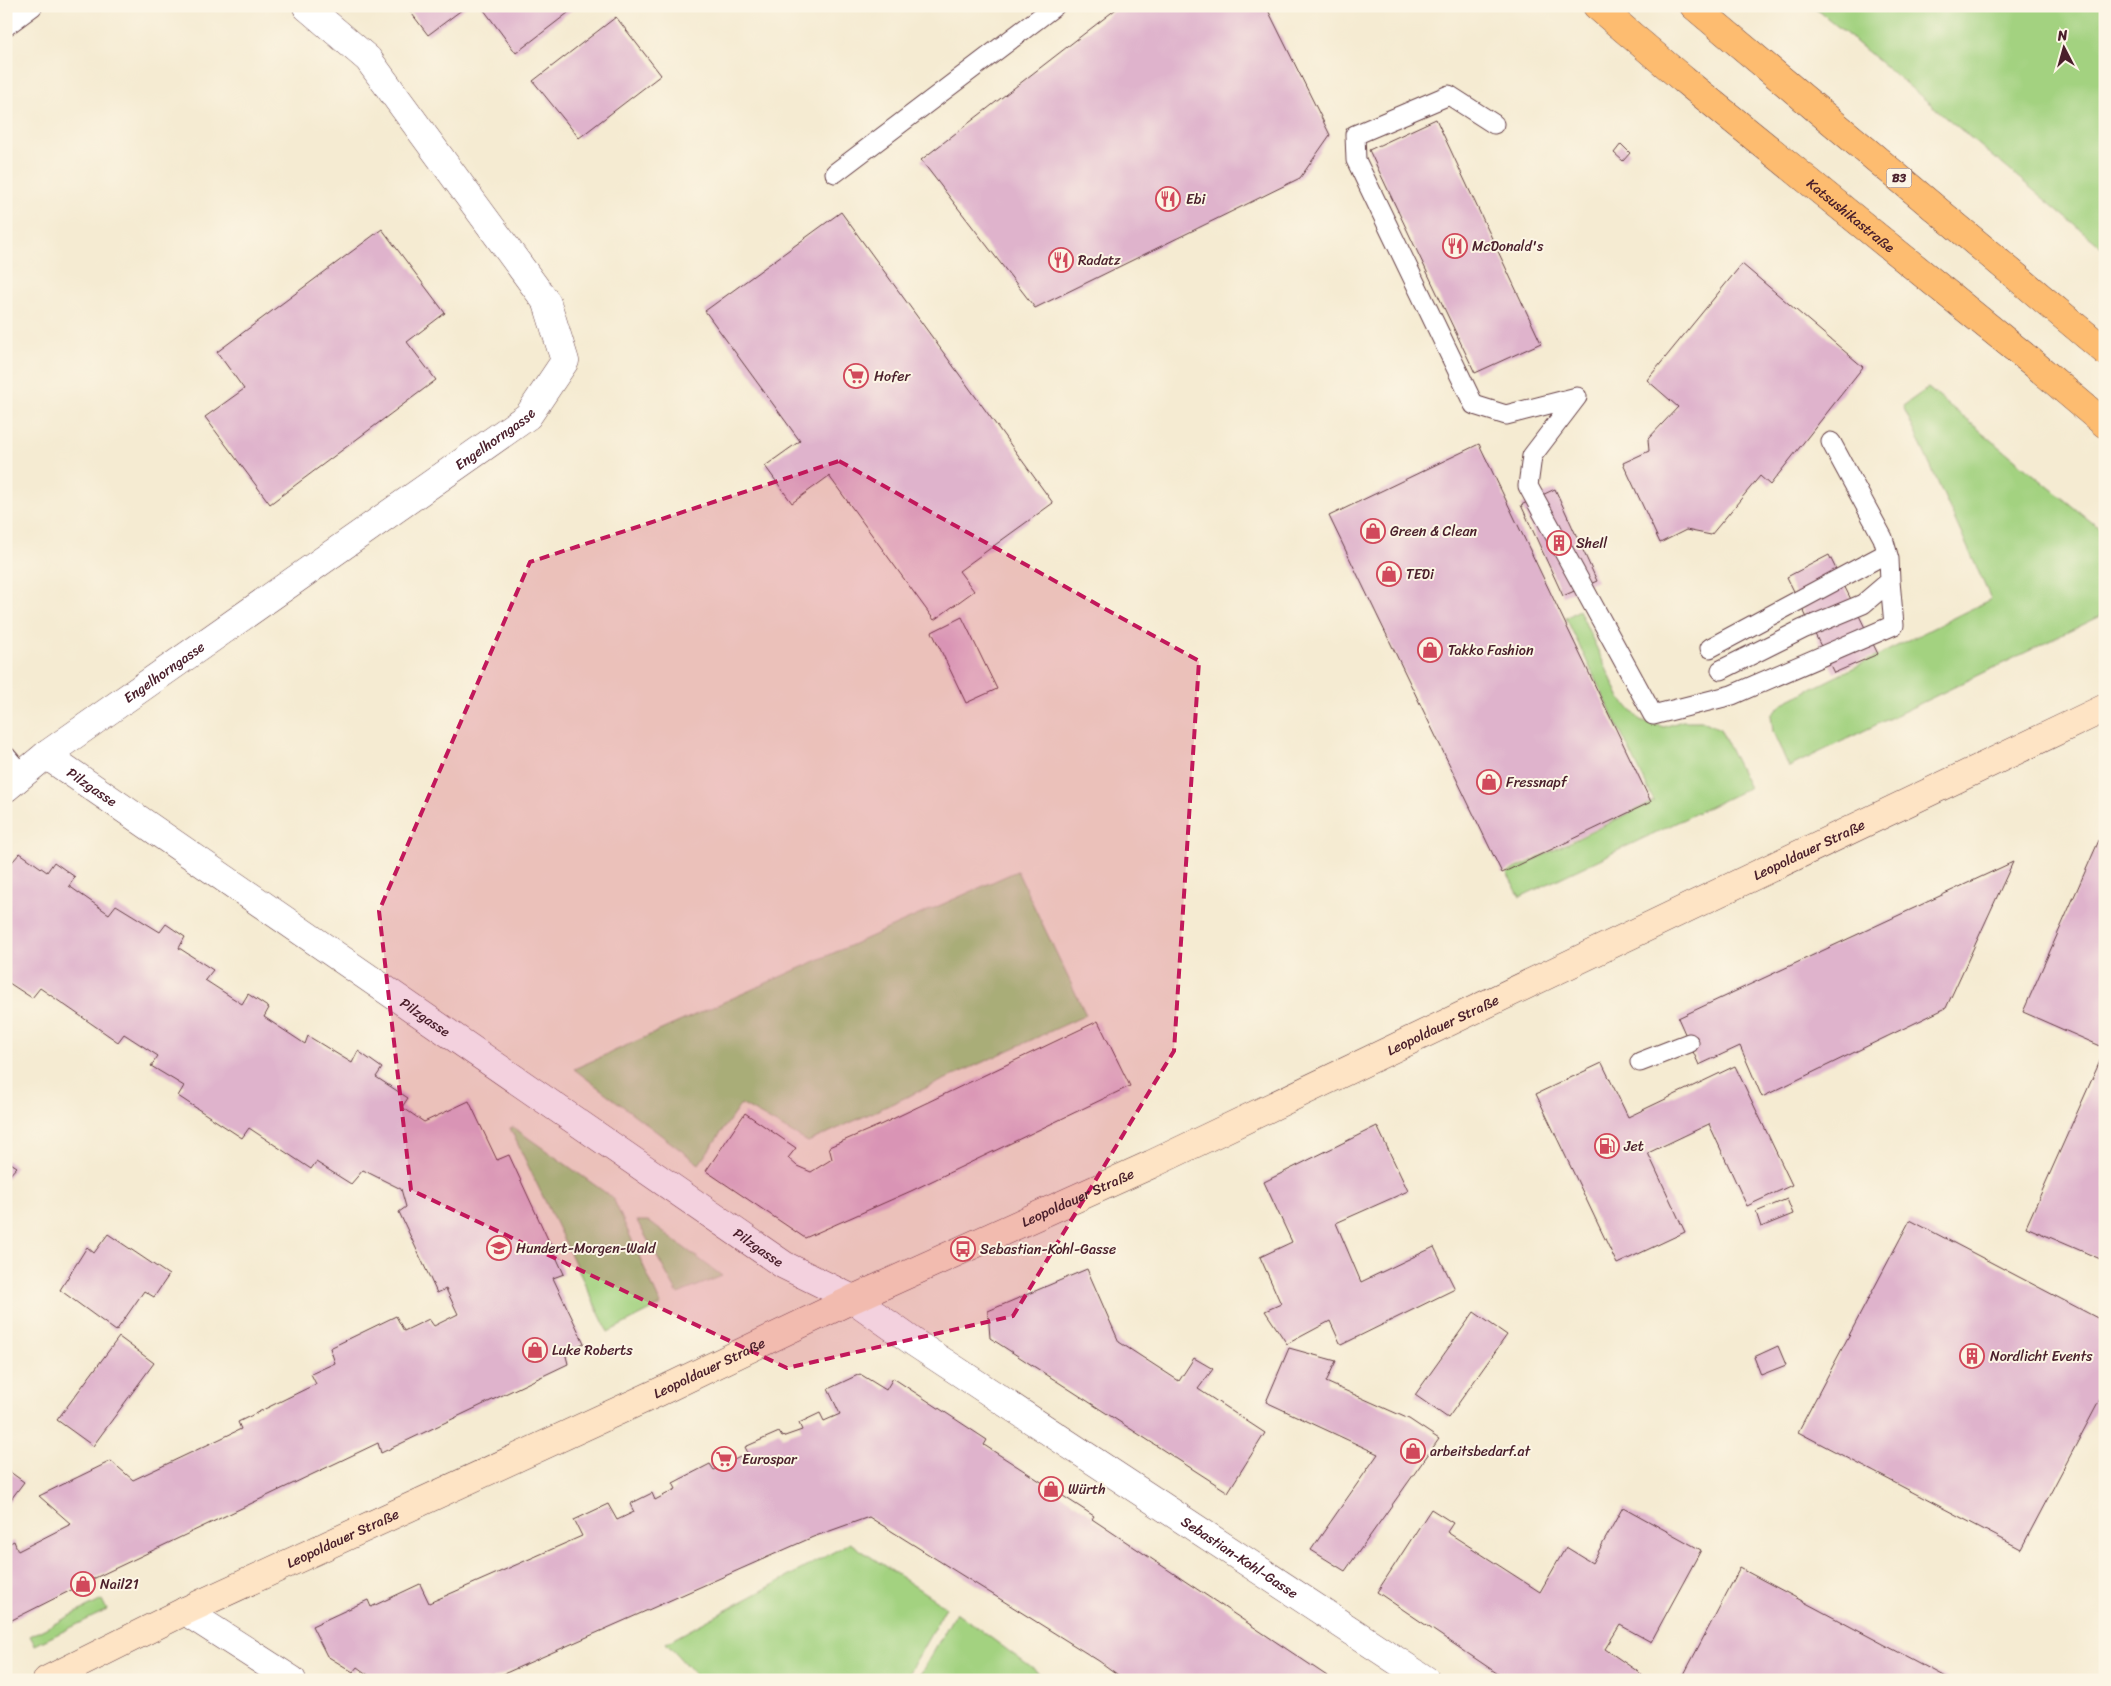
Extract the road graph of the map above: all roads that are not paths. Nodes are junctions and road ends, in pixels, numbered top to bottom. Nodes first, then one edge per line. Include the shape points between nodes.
1 (33, 6) edge
2 (1055, 6) edge
3 (1597, 6) edge
4 (1694, 6) edge
5 (307, 7) edge
6 (6, 26) edge
7 (1494, 124) dead end
8 (835, 173) dead end
9 (2105, 351) edge
10 (2105, 424) edge
11 (1831, 442) dead end
12 (1888, 553) junction
13 (1890, 581) junction
14 (1710, 648) dead end
15 (1721, 670) dead end
16 (2105, 708) edge
17 (46, 755) junction
18 (12, 773) edge
19 (1689, 1043) dead end
20 (1640, 1062) dead end
21 (853, 1299) junction
22 (184, 1611) junction
23 (46, 1680) edge
24 (292, 1680) edge
25 (1426, 1680) edge

1 - 6 lane
2 - 8 lane
3 - 10 main road, Katsushikastraße
4 - 9 main road, B3
5 - 17 street, Engelhorngasse via 368,59 547,303 565,361 528,416
7 - 13 lane via 1449,95 1355,136 1356,160 1474,405 1506,415 1577,398 1532,456 1528,486 1653,715 1732,695 1894,625
11 - 12 lane
12 - 13 lane
12 - 14 lane
13 - 15 lane via 1863,604 1803,629
16 - 21 main road, Leopoldauer Straße via 1152,1164
17 - 18 street
17 - 21 street, Pilzgasse via 784,1265
19 - 20 lane
21 - 22 main road, Leopoldauer Straße
21 - 25 street, Sebastian-Kohl-Gasse
22 - 23 main road, Leopoldauer Straße
22 - 24 street

